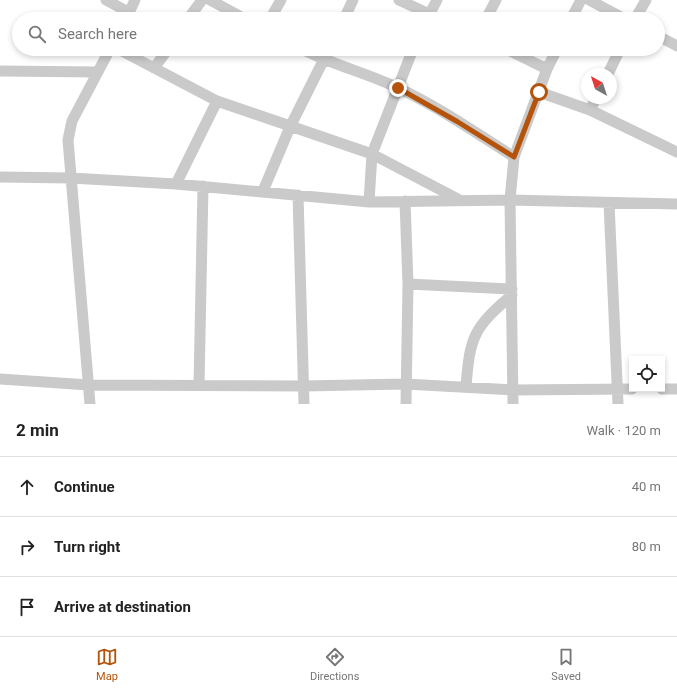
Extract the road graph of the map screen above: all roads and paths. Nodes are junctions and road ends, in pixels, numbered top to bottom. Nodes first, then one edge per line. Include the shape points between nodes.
1 (106, 0) edge
2 (135, 0) edge
3 (202, 0) edge
4 (210, 0) edge
5 (281, 0) edge
6 (353, 0) edge
7 (399, 0) edge
8 (437, 0) edge
9 (496, 0) edge
10 (580, 0) edge
11 (589, 0) edge
12 (646, 0) edge
13 (122, 12) edge
14 (130, 12) edge
15 (193, 12) edge
16 (232, 12) edge
17 (274, 12) edge
18 (347, 12) edge
19 (421, 12) edge
20 (434, 12) edge
21 (490, 12) edge
22 (574, 12) edge
23 (612, 12) edge
24 (639, 12) edge
25 (665, 40) edge
26 (677, 46) edge
27 (106, 56) edge
28 (131, 56) edge
29 (163, 56) edge
30 (315, 56) edge
31 (325, 56) edge
32 (410, 56) edge
33 (520, 56) edge
34 (554, 56) edge
35 (617, 56) edge
36 (323, 60) junction
37 (154, 68) junction
38 (611, 68) edge
39 (547, 69) junction
40 (0, 71) edge
41 (97, 72) junction
42 (398, 88) junction
43 (539, 92) junction
44 (217, 101) junction
45 (593, 104) edge
46 (590, 110) junction
47 (290, 127) junction
48 (677, 152) edge
49 (372, 154) junction
50 (514, 157) junction
51 (0, 177) edge
52 (71, 178) junction
53 (176, 184) junction
54 (203, 186) junction
55 (263, 191) junction
56 (298, 195) junction
57 (460, 200) junction
58 (510, 200) junction
59 (406, 201) junction
60 (368, 202) junction
61 (609, 203) junction
62 (677, 204) edge
63 (408, 284) junction
64 (512, 292) junction
65 (0, 380) edge
66 (199, 384) junction
67 (405, 384) junction
68 (89, 385) junction
69 (304, 386) junction
70 (466, 386) junction
71 (618, 389) junction
72 (629, 389) edge
73 (665, 389) edge
74 (677, 389) edge
75 (513, 390) junction
76 (90, 404) edge
77 (304, 404) edge
78 (406, 404) edge
79 (513, 404) edge
80 (618, 404) edge

1 - 13 street
2 - 14 street
3 - 15 street
4 - 16 street
5 - 17 street
6 - 18 street
7 - 19 street
8 - 20 street
9 - 21 street
10 - 22 street
11 - 23 street
12 - 24 street
25 - 26 street
27 - 41 street
28 - 37 street
29 - 37 street
30 - 36 street
31 - 36 street
32 - 42 street
33 - 39 street
34 - 39 street
35 - 38 street
36 - 42 street
36 - 47 street
37 - 44 street
39 - 43 street
40 - 41 street
41 - 52 street via 72,121 68,140
42 - 49 street
42 - 50 street
43 - 46 street
43 - 50 street
44 - 47 street
44 - 53 street
45 - 46 street
46 - 48 street
47 - 49 street
47 - 55 street
49 - 57 street
49 - 60 street
50 - 58 street
51 - 52 street
52 - 53 street
52 - 68 street
53 - 54 street
54 - 55 street
54 - 66 street
55 - 56 street
56 - 60 street
56 - 69 street
57 - 58 street
57 - 59 street
58 - 61 street
58 - 64 street
59 - 60 street
59 - 63 street
61 - 62 street
61 - 71 street
63 - 64 street
63 - 67 street
64 - 70 street via 488,315 475,334 469,353
64 - 75 street
65 - 68 street
66 - 68 street
66 - 69 street
67 - 69 street
67 - 70 street
67 - 78 street
68 - 76 street
69 - 77 street
70 - 75 street
71 - 72 street
71 - 75 street
71 - 80 street
73 - 74 street
75 - 79 street

